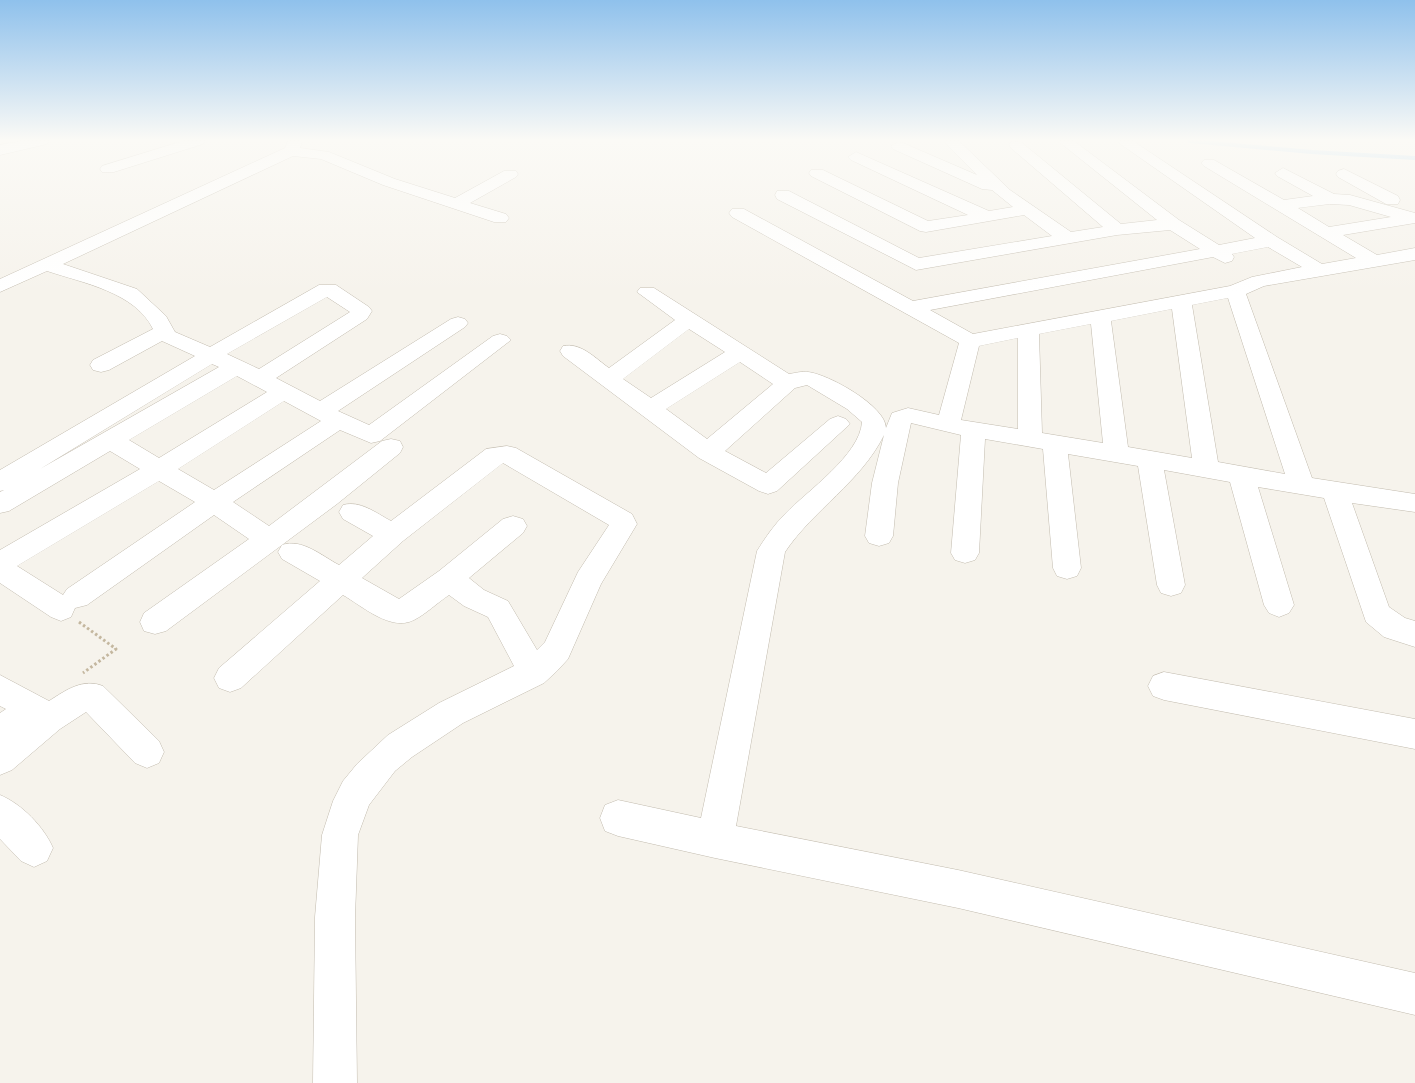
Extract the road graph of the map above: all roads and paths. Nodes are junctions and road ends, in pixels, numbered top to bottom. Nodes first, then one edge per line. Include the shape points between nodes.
1 (199, 192) edge
2 (419, 192) edge
3 (478, 192) edge
4 (854, 192) edge
5 (931, 192) edge
6 (1001, 192) edge
7 (1071, 192) edge
8 (1131, 192) edge
9 (1197, 192) edge
10 (1255, 192) edge
11 (1318, 192) edge
12 (1373, 192) edge
13 (1004, 193) joint
14 (783, 195) dead end
15 (1330, 198) junction
16 (456, 204) junction
17 (1279, 206) junction
18 (1026, 210) junction
19 (738, 213) dead end
20 (987, 217) junction
21 (1414, 217) edge
22 (500, 218) dead end
23 (1174, 224) junction
24 (926, 227) junction
25 (1117, 230) junction
26 (1326, 233) junction
27 (1067, 238) junction
28 (1270, 242) junction
29 (1217, 252) junction
30 (979, 254) junction
31 (1415, 254) edge
32 (1374, 261) junction
33 (916, 264) junction
34 (48, 265) junction
35 (1320, 270) junction
36 (849, 276) junction
37 (1244, 277) junction
38 (0, 286) edge
39 (647, 292) dead end
40 (1181, 301) junction
41 (910, 308) junction
42 (1100, 316) junction
43 (688, 320) junction
44 (458, 323) dead end
45 (1028, 330) junction
46 (165, 332) junction
47 (500, 340) dead end
48 (970, 341) junction
49 (571, 351) dead end
50 (740, 352) junction
51 (211, 355) junction
52 (101, 366) dead end
53 (236, 366) junction
54 (259, 379) junction
55 (609, 379) junction
56 (787, 383) junction
57 (282, 392) junction
58 (650, 409) junction
59 (329, 417) junction
60 (838, 424) dead end
61 (948, 425) junction
62 (974, 429) junction
63 (1030, 438) junction
64 (111, 440) junction
65 (1056, 442) junction
66 (391, 447) dead end
67 (708, 452) junction
68 (1116, 453) junction
69 (1149, 458) junction
70 (1206, 468) junction
71 (160, 469) junction
72 (1240, 474) junction
73 (0, 482) edge
74 (1302, 485) junction
75 (1335, 491) junction
76 (214, 502) junction
77 (1415, 503) edge
78 (0, 504) edge
79 (352, 512) dead end
80 (513, 526) dead end
81 (393, 534) junction
82 (880, 536) dead end
83 (281, 546) junction
84 (966, 552) dead end
85 (0, 563) edge
86 (1068, 568) dead end
87 (0, 569) edge
88 (449, 580) junction
89 (340, 581) junction
90 (1170, 585) dead end
91 (69, 603) junction
92 (1279, 605) dead end
93 (155, 622) dead end
94 (1415, 634) edge
95 (532, 673) junction
96 (78, 676) dead end
97 (230, 678) dead end
98 (1164, 686) dead end
99 (0, 689) edge
100 (41, 714) junction
101 (0, 732) edge
102 (1415, 734) edge
103 (147, 752) dead end
104 (0, 759) edge
105 (0, 813) edge
106 (618, 818) dead end
107 (715, 840) junction
108 (34, 848) dead end
109 (1415, 994) edge
110 (335, 1083) edge

1 - 34 street
2 - 16 street
3 - 16 street
4 - 24 street
5 - 20 street
6 - 13 street
7 - 25 street
8 - 23 street
9 - 28 street
10 - 17 street
11 - 15 street
12 - 21 street
13 - 18 street
14 - 33 street
15 - 17 street
15 - 21 street
16 - 22 street
17 - 26 street
18 - 20 street
18 - 27 street
19 - 36 street
20 - 24 street
21 - 26 street
23 - 25 street
23 - 29 street
24 - 30 street
25 - 27 street
26 - 32 street
27 - 30 street
28 - 29 street
28 - 35 street
29 - 37 street
29 - 41 street
30 - 33 street
31 - 32 street
32 - 35 street
33 - 36 street
34 - 38 street
34 - 46 street via 130,293 159,320
35 - 37 street
36 - 41 street
37 - 40 street
37 - 74 street via 1284,439
39 - 43 street
40 - 42 street
40 - 70 street
41 - 48 street
42 - 45 street
42 - 68 street
43 - 50 street
43 - 55 street
44 - 59 street
45 - 48 street
45 - 63 street
46 - 51 street
46 - 52 street
47 - 59 street via 371,436
48 - 61 street
49 - 55 street
50 - 56 street
50 - 58 street
51 - 53 street
51 - 54 street via 329,289 362,311
51 - 73 street
53 - 54 street
53 - 64 street
54 - 57 street
55 - 58 street
56 - 67 street
56 - 107 street via 800,377 811,378 867,413 874,422 875,430 848,469 797,518 771,551
57 - 59 street
57 - 71 street
58 - 67 street
59 - 76 street
60 - 67 street via 768,485
61 - 62 street
61 - 82 street via 908,415 900,418 885,483
62 - 63 street
62 - 84 street
63 - 65 street
64 - 71 street
64 - 78 street
65 - 68 street
65 - 86 street
66 - 83 street
68 - 69 street
69 - 70 street
69 - 90 street
70 - 72 street
71 - 76 street
71 - 85 street
72 - 74 street
72 - 92 street
74 - 75 street
75 - 77 street
75 - 94 street via 1377,614 1395,628
76 - 83 street
76 - 91 street
79 - 81 street
80 - 88 street
81 - 89 street
81 - 95 street via 501,453 621,518 624,524 581,593 557,650
83 - 89 street
83 - 93 street
87 - 91 street
88 - 89 street via 403,612 397,612
88 - 95 street via 474,598 498,609
89 - 97 street
91 - 96 path via 116,649
95 - 110 street via 461,707 400,746 369,776 346,813 340,835 335,917
98 - 102 street
99 - 100 street
100 - 101 street
100 - 103 street via 92,696
100 - 104 street
105 - 108 street
106 - 107 street
107 - 109 street via 958,888

